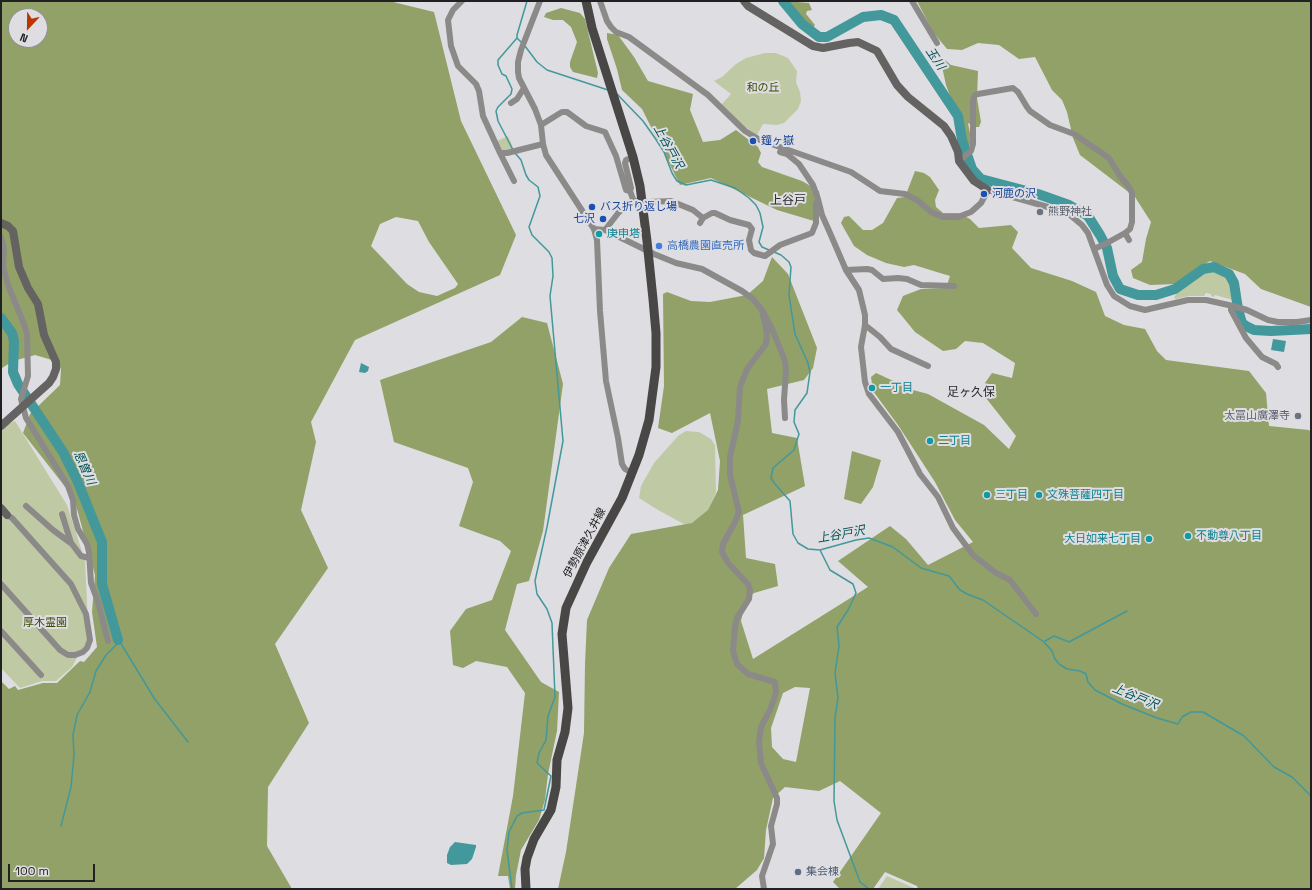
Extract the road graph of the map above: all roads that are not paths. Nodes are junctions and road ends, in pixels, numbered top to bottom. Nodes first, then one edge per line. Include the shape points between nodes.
1 (462, 1) edge
2 (540, 1) edge
3 (586, 1) edge
4 (600, 1) edge
5 (744, 1) edge
6 (912, 1) edge
7 (937, 43) dead end
8 (524, 88) junction
9 (511, 103) dead end
10 (540, 125) junction
11 (760, 140) junction
12 (543, 144) junction
13 (500, 153) junction
14 (632, 157) junction
15 (960, 159) junction
16 (514, 181) dead end
17 (988, 190) junction
18 (630, 191) junction
19 (818, 199) junction
20 (640, 203) junction
21 (1, 223) edge
22 (594, 229) junction
23 (605, 230) junction
24 (1125, 233) junction
25 (1, 237) edge
26 (1130, 240) dead end
27 (1094, 248) junction
28 (648, 250) junction
29 (846, 270) junction
30 (954, 286) dead end
31 (1232, 306) junction
32 (762, 310) junction
33 (1311, 320) edge
34 (866, 325) junction
35 (928, 366) dead end
36 (1278, 367) dead end
37 (785, 418) dead end
38 (1, 426) edge
39 (632, 473) junction
40 (26, 506) dead end
41 (4, 511) edge
42 (62, 514) dead end
43 (71, 543) junction
44 (89, 558) junction
45 (1, 584) edge
46 (1036, 614) dead end
47 (1, 631) edge
48 (108, 642) dead end
49 (41, 675) dead end
50 (526, 889) edge
51 (764, 889) edge

1 - 13 street via 448,20 451,46 458,66 476,84 483,116
2 - 8 street via 518,62 518,72
3 - 14 main road, 伊勢原津久井線
4 - 11 street via 611,28 629,37 708,95 746,131
5 - 15 street via 805,43 824,48 858,42 877,51 896,83 908,97 944,126
6 - 7 street
8 - 9 street
8 - 10 street
10 - 12 street
10 - 18 street via 562,112 567,112 586,126 605,132 616,156 626,190
11 - 17 street via 851,172 880,191 905,194 943,217 958,217 971,212 981,203
11 - 19 street via 766,147 788,154 799,164 813,185
12 - 13 street
12 - 22 street via 546,155
13 - 16 street
14 - 18 street via 624,163
14 - 20 main road, 伊勢原津久井線
15 - 17 street via 974,181
15 - 24 street via 971,151 973,144 975,96 1010,88 1016,90 1030,111 1050,125 1074,134 1109,158 1132,193 1132,222 1130,229
17 - 27 street via 1070,215 1088,233
18 - 20 street
19 - 20 street via 816,224 812,233 780,245 765,256 751,250 749,240 752,229 749,225 715,213 701,220 693,210 671,201
19 - 29 street via 822,215
20 - 23 street via 619,212
20 - 28 main road, 伊勢原津久井線
21 - 38 street via 13,231 19,267 38,304 44,335 56,362 53,377
22 - 23 street
22 - 39 street via 597,240 606,381 622,464
23 - 28 street
24 - 26 street
24 - 27 street
25 - 44 street via 4,248 2,267 27,334 28,376 21,399 26,418 68,486 78,529 87,544
27 - 31 street via 1107,285 1114,296 1130,306 1145,310 1188,300 1213,301
28 - 32 street via 676,263 708,272 752,298
28 - 39 main road, 伊勢原津久井線 via 656,333 656,367 649,420
29 - 30 street via 867,269 883,279 898,278 921,285
29 - 34 street via 859,290
31 - 33 street via 1278,322
31 - 36 street via 1230,310 1246,338 1262,357
32 - 37 street via 786,361
32 - 51 street via 767,333 766,344 747,369 740,387 738,420 730,457 730,475 738,512 723,544 722,552 750,590 749,599 735,626 733,651 737,664 748,674 775,682 776,693 761,727 759,742 761,763 777,798 771,826 773,844 762,876
34 - 35 street via 891,349
34 - 46 street via 861,347 869,394 898,432 920,474 938,497 953,528 973,555 996,573 1010,580
39 - 50 main road, 伊勢原津久井線 via 566,608 562,634 568,708 565,732 557,760 556,787 551,810 534,839 527,858
40 - 43 street
41 - 45 street via 71,584 86,614 90,640 87,648 75,655 68,655 60,650
42 - 43 street
43 - 44 street via 81,556
44 - 48 street via 90,583 102,615
47 - 49 street

